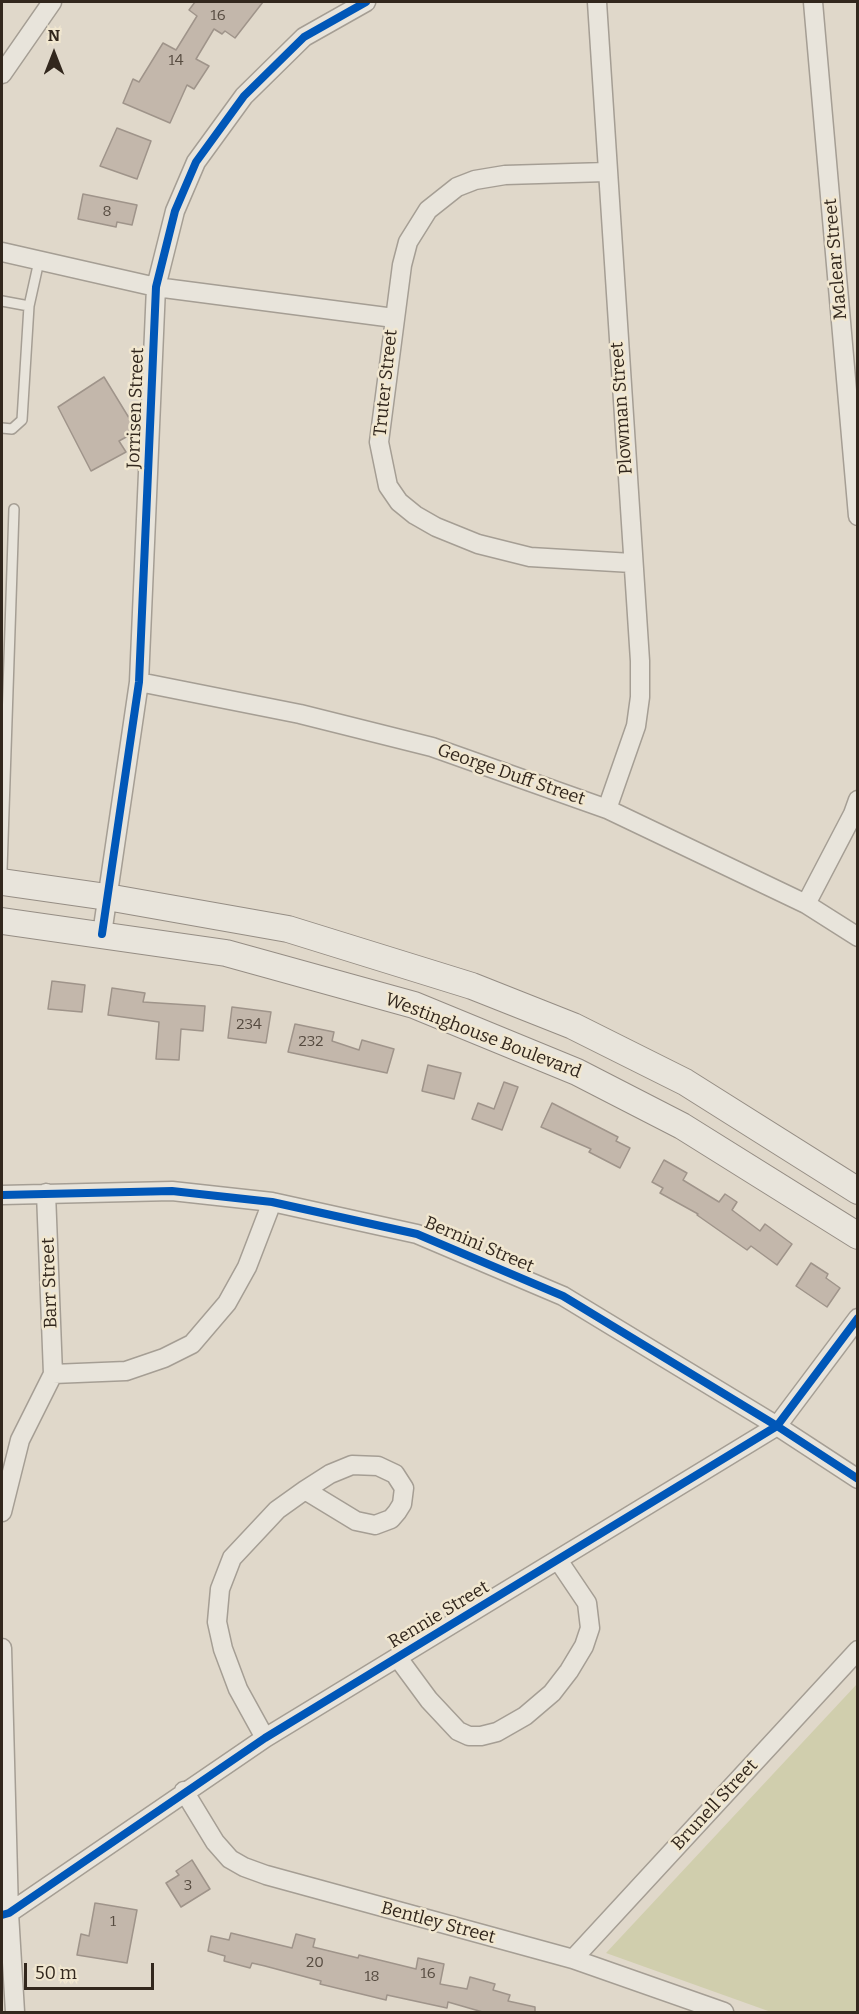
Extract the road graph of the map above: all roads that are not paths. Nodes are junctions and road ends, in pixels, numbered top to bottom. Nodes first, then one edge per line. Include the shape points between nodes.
1 (52, 2) edge
2 (366, 2) edge
3 (597, 2) edge
4 (813, 2) edge
5 (2, 74) edge
6 (606, 172) junction
7 (2, 252) edge
8 (39, 261) junction
9 (156, 287) junction
10 (2, 301) edge
11 (28, 306) junction
12 (394, 318) junction
13 (2, 428) edge
14 (14, 509) dead end
15 (858, 516) edge
16 (632, 563) junction
17 (6, 598) edge
18 (139, 682) junction
19 (858, 800) edge
20 (607, 809) junction
21 (2, 870) edge
22 (2, 882) edge
23 (107, 897) junction
24 (806, 904) junction
25 (2, 921) edge
26 (102, 934) junction
27 (858, 937) edge
28 (858, 1191) edge
29 (46, 1193) junction
30 (2, 1195) edge
31 (272, 1202) junction
32 (858, 1236) edge
33 (858, 1318) edge
34 (53, 1374) junction
35 (777, 1426) junction
36 (858, 1479) edge
37 (306, 1490) junction
38 (2, 1512) edge
39 (558, 1560) junction
40 (2, 1648) edge
41 (858, 1650) edge
42 (398, 1658) junction
43 (265, 1738) junction
44 (184, 1791) junction
45 (5, 1914) edge
46 (573, 1959) junction
47 (15, 2013) edge
48 (724, 2013) edge

1 - 5 street
2 - 9 street, Jorrisen Street via 304,37 244,96 196,162 175,211
3 - 6 street, Plowman Street
4 - 15 street, Maclear Street
6 - 12 street, Truter Street via 506,175 475,180 442,196 408,242
6 - 16 street, Plowman Street
7 - 8 street
8 - 9 street
8 - 11 lane
9 - 12 street
9 - 18 street, Jorrisen Street
10 - 11 lane
11 - 13 lane via 22,420 12,429
12 - 16 street, Truter Street via 379,442 388,486 399,502 436,527 478,544 530,557
14 - 17 lane
16 - 20 street, Plowman Street via 640,697 636,726
17 - 21 lane
18 - 20 street, George Duff Street via 300,714 432,747
18 - 23 street, Jorrisen Street
19 - 24 street
20 - 24 street, George Duff Street
22 - 23 street, Westinghouse Boulevard
23 - 26 street, Jorrisen Street
23 - 28 street, Westinghouse Boulevard via 288,929 472,986 573,1026 685,1083
24 - 27 street, George Duff Street
25 - 26 street, Westinghouse Boulevard
26 - 32 street, Westinghouse Boulevard via 226,953 414,1005 588,1077 682,1126
29 - 30 street, Bernini Street
29 - 31 street, Bernini Street via 172,1191
29 - 34 street, Barr Street
31 - 34 street via 247,1267 227,1303 192,1344 126,1371
31 - 35 street, Bernini Street via 417,1234 562,1296
33 - 35 street, Rennie Street
34 - 38 street, Barr Street via 20,1440
35 - 36 street, Bernini Street
35 - 39 street, Rennie Street
37 - 37 street via 330,1474 352,1465 368,1464 395,1474 404,1488 397,1512 375,1525 356,1521
37 - 43 street via 251,1535 232,1558 220,1589 217,1622 223,1649 238,1689
39 - 42 street, Rennie Street
39 - 42 street via 587,1603 590,1628 569,1671 552,1693 525,1716 482,1736 458,1731
40 - 45 street
41 - 46 street, Brunell Street
42 - 43 street, Rennie Street
43 - 44 street, Rennie Street
44 - 45 street, Rennie Street
44 - 46 street, Bentley Street via 215,1842 244,1867 408,1916
45 - 47 street
46 - 48 street, Bentley Street

